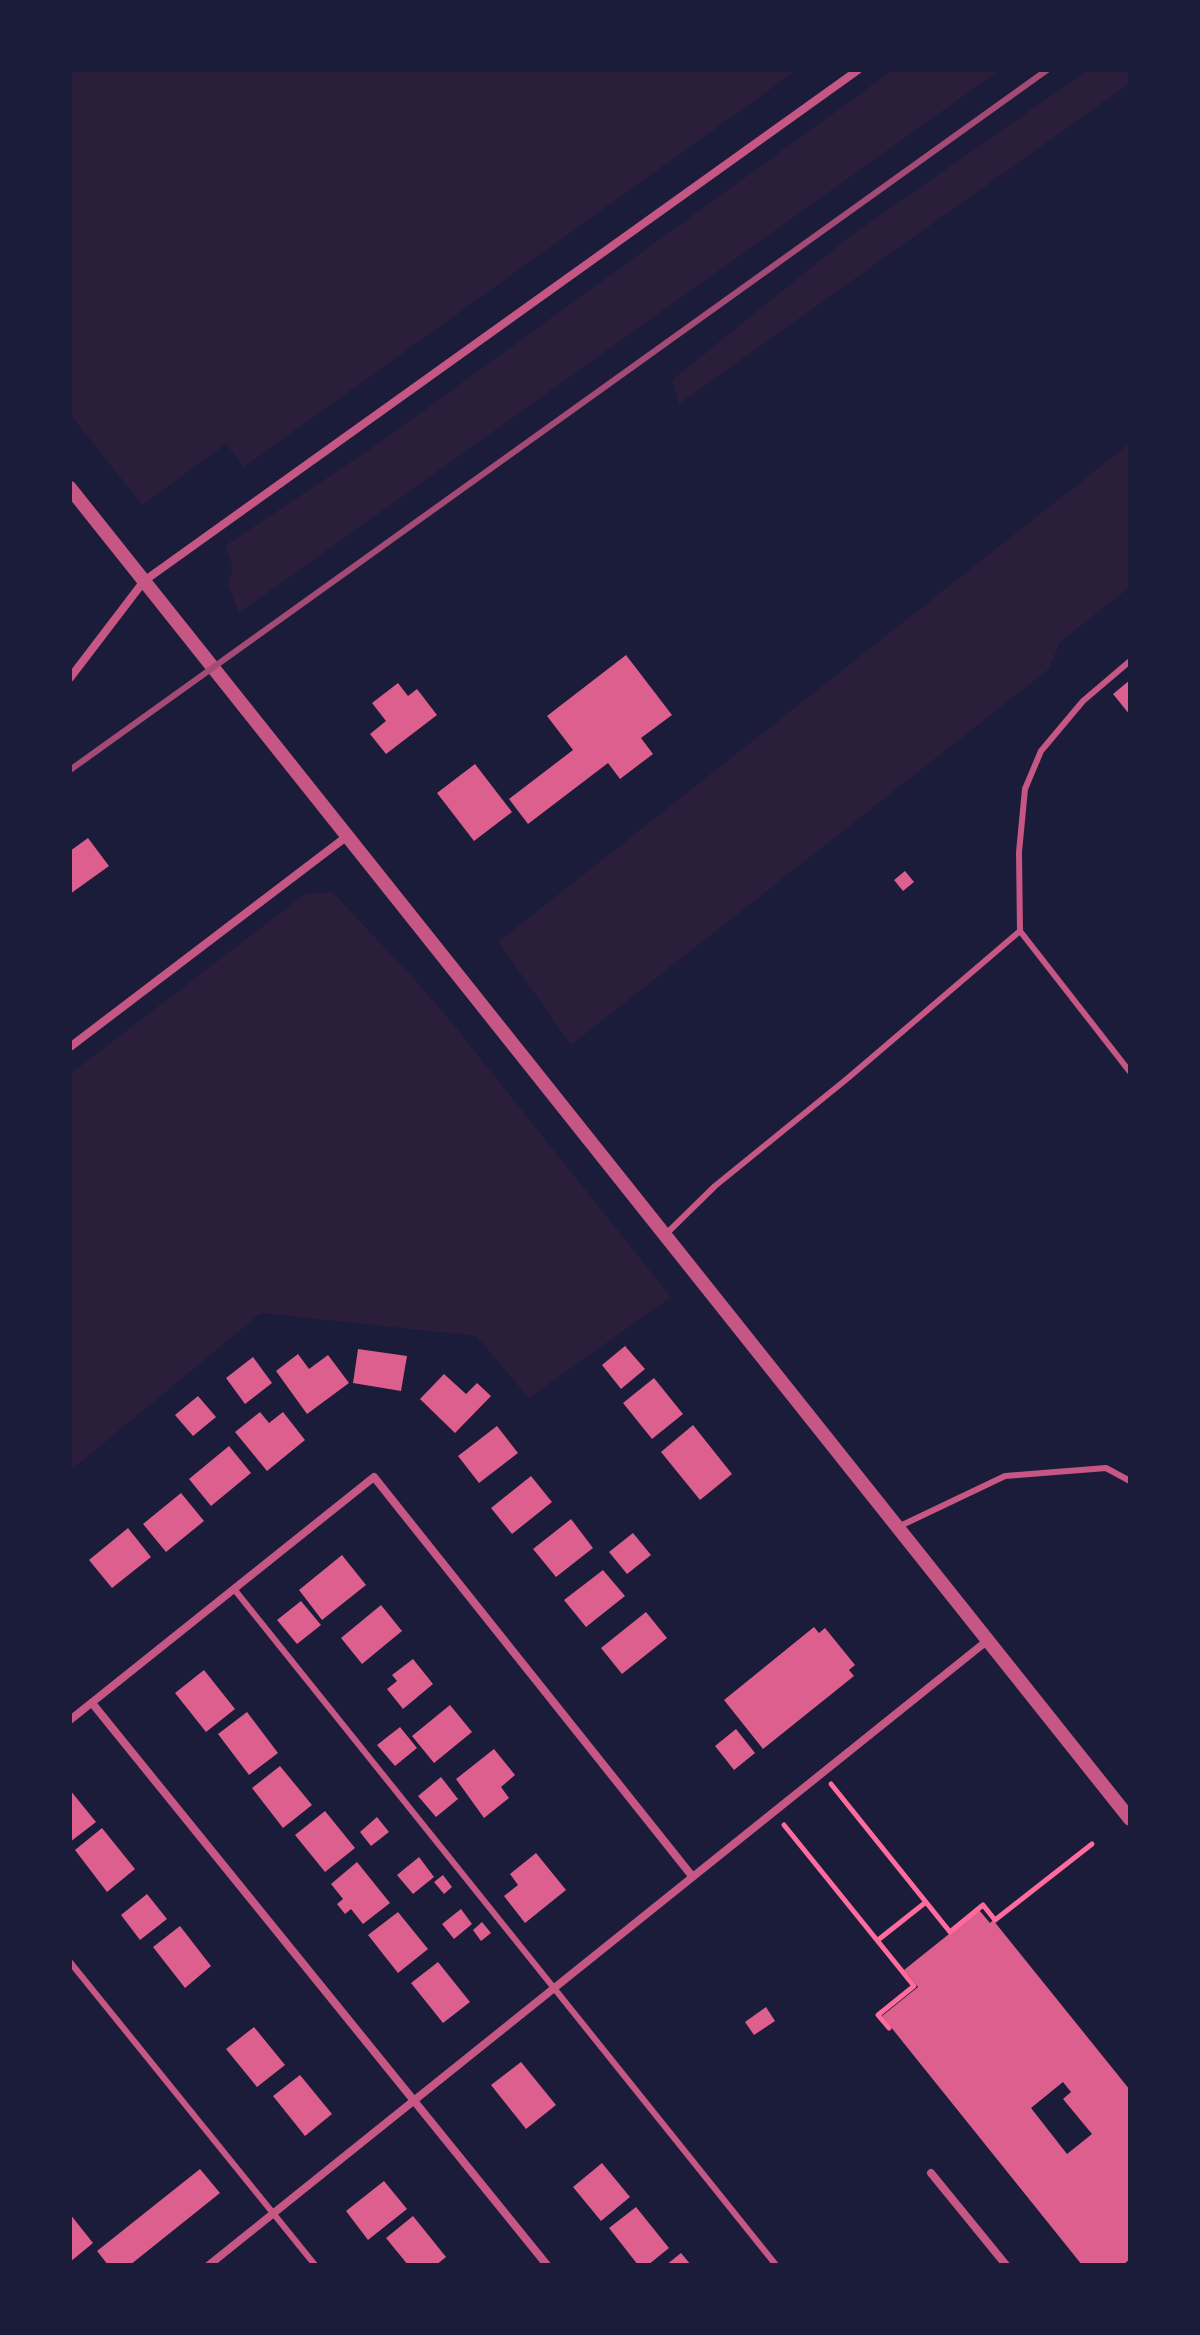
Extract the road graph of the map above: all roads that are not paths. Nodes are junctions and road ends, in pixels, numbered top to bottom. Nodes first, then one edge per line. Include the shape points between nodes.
1 (858, 70) edge
2 (70, 488) edge
3 (144, 581) junction
4 (1130, 661) edge
5 (70, 678) edge
6 (346, 837) junction
7 (1020, 931) junction
8 (70, 1047) edge
9 (1130, 1072) edge
10 (665, 1235) junction
11 (1130, 1481) edge
12 (898, 1527) junction
13 (234, 1589) junction
14 (988, 1640) junction
15 (92, 1703) junction
16 (70, 1720) edge
17 (1130, 1819) edge
18 (692, 1876) junction
19 (70, 1962) edge
20 (554, 1989) junction
21 (415, 2102) junction
22 (931, 2173) dead end
23 (274, 2214) junction
24 (209, 2265) edge
25 (315, 2265) edge
26 (547, 2265) edge
27 (776, 2265) edge
28 (1006, 2265) edge

1 - 3 street
2 - 3 street
3 - 5 street
3 - 6 street
4 - 7 lane via 1083,701 1041,751 1025,789
6 - 8 street
6 - 10 street
7 - 9 lane
7 - 10 lane via 715,1186
10 - 12 street
11 - 12 lane via 1106,1468 1005,1476
12 - 14 street
13 - 15 street
13 - 18 street via 374,1477
13 - 20 lane
14 - 17 street
14 - 18 street
15 - 16 street
15 - 21 street
18 - 20 street
19 - 23 lane
20 - 21 street
20 - 27 lane
21 - 23 street
21 - 26 street
22 - 28 street
23 - 24 street
23 - 25 lane

